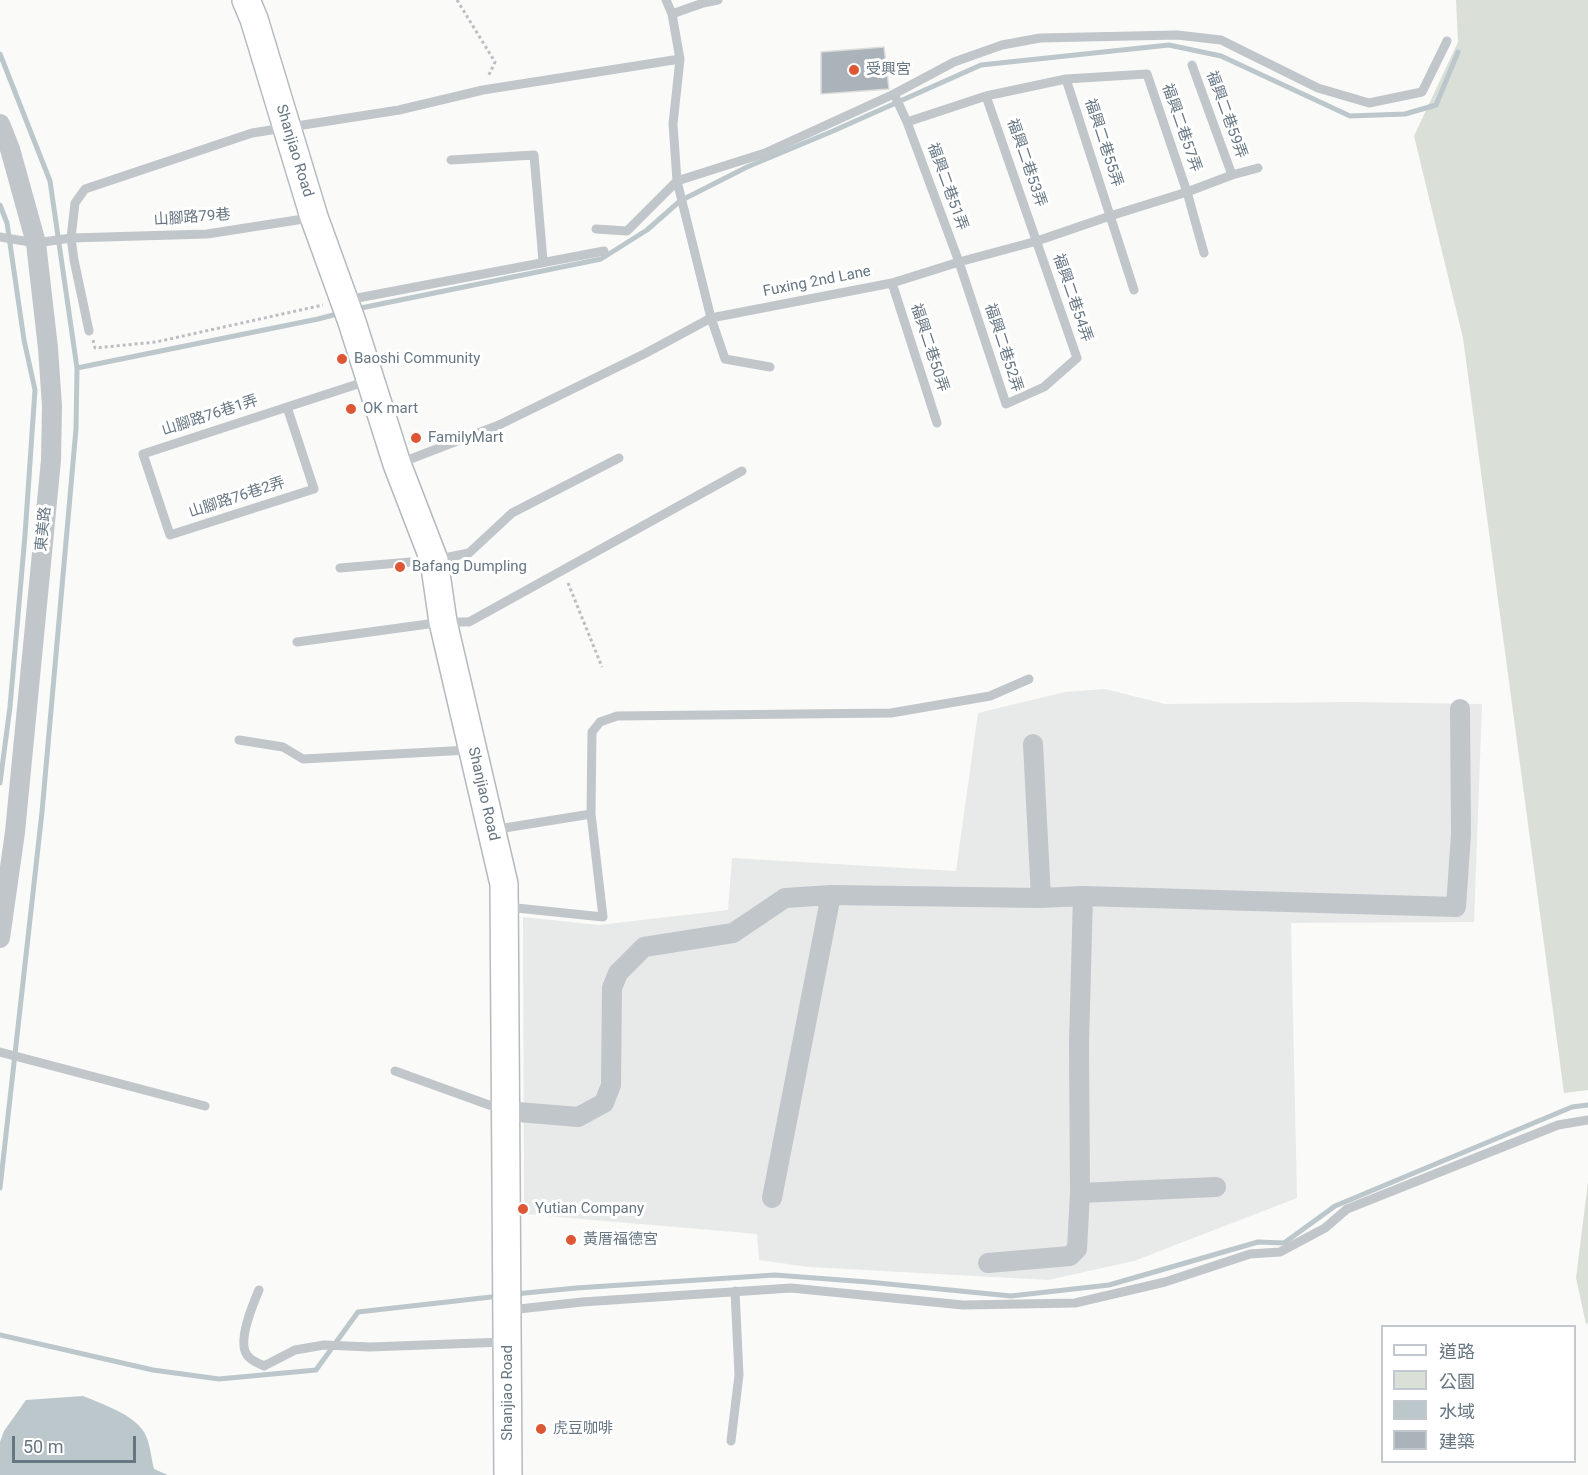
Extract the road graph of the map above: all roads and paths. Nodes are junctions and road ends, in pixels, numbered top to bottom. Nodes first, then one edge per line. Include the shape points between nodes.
1 (246, 0) edge
2 (457, 0) edge
3 (666, 0) edge
4 (718, 0) edge
5 (672, 14) junction
6 (1447, 41) dead end
7 (680, 59) junction
8 (1192, 65) dead end
9 (1066, 79) junction
10 (483, 90) junction
11 (894, 94) junction
12 (986, 96) junction
13 (907, 122) junction
14 (0, 124) edge
15 (286, 127) junction
16 (451, 160) dead end
17 (1258, 168) dead end
18 (1232, 175) junction
19 (678, 181) junction
20 (1187, 192) junction
21 (1110, 216) junction
22 (314, 218) junction
23 (596, 229) dead end
24 (0, 237) edge
25 (71, 238) junction
26 (1037, 241) junction
27 (36, 243) junction
28 (604, 251) dead end
29 (1204, 253) dead end
30 (543, 261) junction
31 (959, 262) junction
32 (892, 283) junction
33 (1134, 290) dead end
34 (349, 311) junction
35 (711, 318) junction
36 (89, 331) joint
37 (770, 367) dead end
38 (371, 380) junction
39 (1044, 387) joint
40 (287, 407) junction
41 (937, 423) dead end
42 (143, 454) joint
43 (619, 459) dead end
44 (398, 464) junction
45 (742, 471) dead end
46 (434, 560) junction
47 (340, 568) dead end
48 (563, 571) junction
49 (443, 622) junction
50 (297, 642) dead end
51 (602, 667) dead end
52 (1029, 678) dead end
53 (1460, 709) dead end
54 (239, 740) dead end
55 (1033, 744) dead end
56 (473, 749) junction
57 (591, 814) junction
58 (492, 830) junction
59 (831, 895) junction
60 (1083, 896) junction
61 (1041, 898) junction
62 (504, 906) junction
63 (0, 938) edge
64 (0, 1052) edge
65 (395, 1071) dead end
66 (205, 1106) dead end
67 (506, 1111) junction
68 (1588, 1120) edge
69 (1216, 1187) dead end
70 (1080, 1193) junction
71 (772, 1198) dead end
72 (988, 1263) dead end
73 (259, 1290) dead end
74 (735, 1291) junction
75 (508, 1311) junction
76 (508, 1342) junction
77 (731, 1440) dead end
78 (508, 1475) edge

1 - 15 main road, Shanjiao Road
2 - 10 path via 495,62
3 - 5 lane
4 - 5 lane
5 - 7 lane
6 - 11 lane via 1422,92 1369,103 1318,88 1221,40 1176,35 1040,38 1002,45 954,62
7 - 10 lane
7 - 19 lane via 673,124
8 - 18 lane, 福興二巷59弄
9 - 12 lane
9 - 20 lane, 福興二巷57弄 via 1147,74
9 - 21 lane, 福興二巷55弄
10 - 15 lane via 399,110
11 - 13 lane, 福興二巷51弄
11 - 19 lane via 765,153
12 - 13 lane
12 - 26 lane, 福興二巷53弄
13 - 31 lane, 福興二巷51弄
14 - 27 street, 東美路
15 - 22 main road, Shanjiao Road
15 - 25 lane via 252,133 85,189 75,203
16 - 30 lane via 534,155
17 - 18 lane, Fuxing 2nd Lane
18 - 20 lane, Fuxing 2nd Lane
19 - 23 lane via 627,231
19 - 35 lane
20 - 21 lane, Fuxing 2nd Lane
20 - 29 lane, 福興二巷57弄
21 - 26 lane, Fuxing 2nd Lane
21 - 33 lane, 福興二巷55弄
22 - 25 lane, 山腳路79巷 via 207,234
22 - 34 main road, Shanjiao Road
24 - 27 lane
25 - 27 lane, 山腳路79巷
25 - 36 lane
26 - 31 lane, Fuxing 2nd Lane
26 - 39 lane, 福興二巷54弄 via 1077,358
27 - 63 street, 東美路 via 48,348 51,460 15,832
28 - 30 lane
30 - 34 lane
31 - 32 lane, Fuxing 2nd Lane
31 - 39 lane, 福興二巷52弄 via 1006,404
32 - 35 lane, Fuxing 2nd Lane
32 - 41 lane, 福興二巷50弄
34 - 36 path via 95,348
34 - 38 main road, Shanjiao Road
35 - 37 lane via 725,359
35 - 44 lane, Fuxing 2nd Lane via 499,425
38 - 40 lane, 山腳路76巷1弄
38 - 44 main road, Shanjiao Road
40 - 42 lane, 山腳路76巷1弄
40 - 42 lane, 山腳路76巷2弄 via 314,489 170,535
43 - 46 lane via 512,513 470,553
44 - 46 main road, Shanjiao Road
45 - 48 lane
46 - 47 lane
46 - 49 main road, Shanjiao Road
48 - 49 lane via 469,622
48 - 51 path
49 - 50 lane
49 - 56 main road, Shanjiao Road
52 - 57 lane via 990,696 891,713 616,716 600,722 591,732
53 - 60 street via 1461,834 1456,907
54 - 56 lane via 283,747 303,759
55 - 61 street
56 - 58 main road, Shanjiao Road
57 - 58 lane
57 - 62 lane via 603,917
58 - 62 main road, Shanjiao Road via 504,884
59 - 61 street
59 - 67 street via 785,898 733,933 644,947 618,973 612,988 611,1085 604,1103 578,1117
59 - 71 street
60 - 61 street
60 - 70 street via 1078,1043
62 - 67 main road, Shanjiao Road
64 - 66 lane
65 - 67 lane
67 - 75 main road, Shanjiao Road
68 - 74 lane via 1558,1125 1347,1209 1325,1228 1280,1252 1250,1254 1165,1282 1075,1303 963,1305 791,1288
69 - 70 street
70 - 72 street via 1077,1249 1070,1256
73 - 76 lane via 247,1322 245,1352 264,1366 296,1350 324,1345
74 - 75 lane
74 - 77 lane via 739,1375
75 - 76 main road, Shanjiao Road
76 - 78 main road, Shanjiao Road

